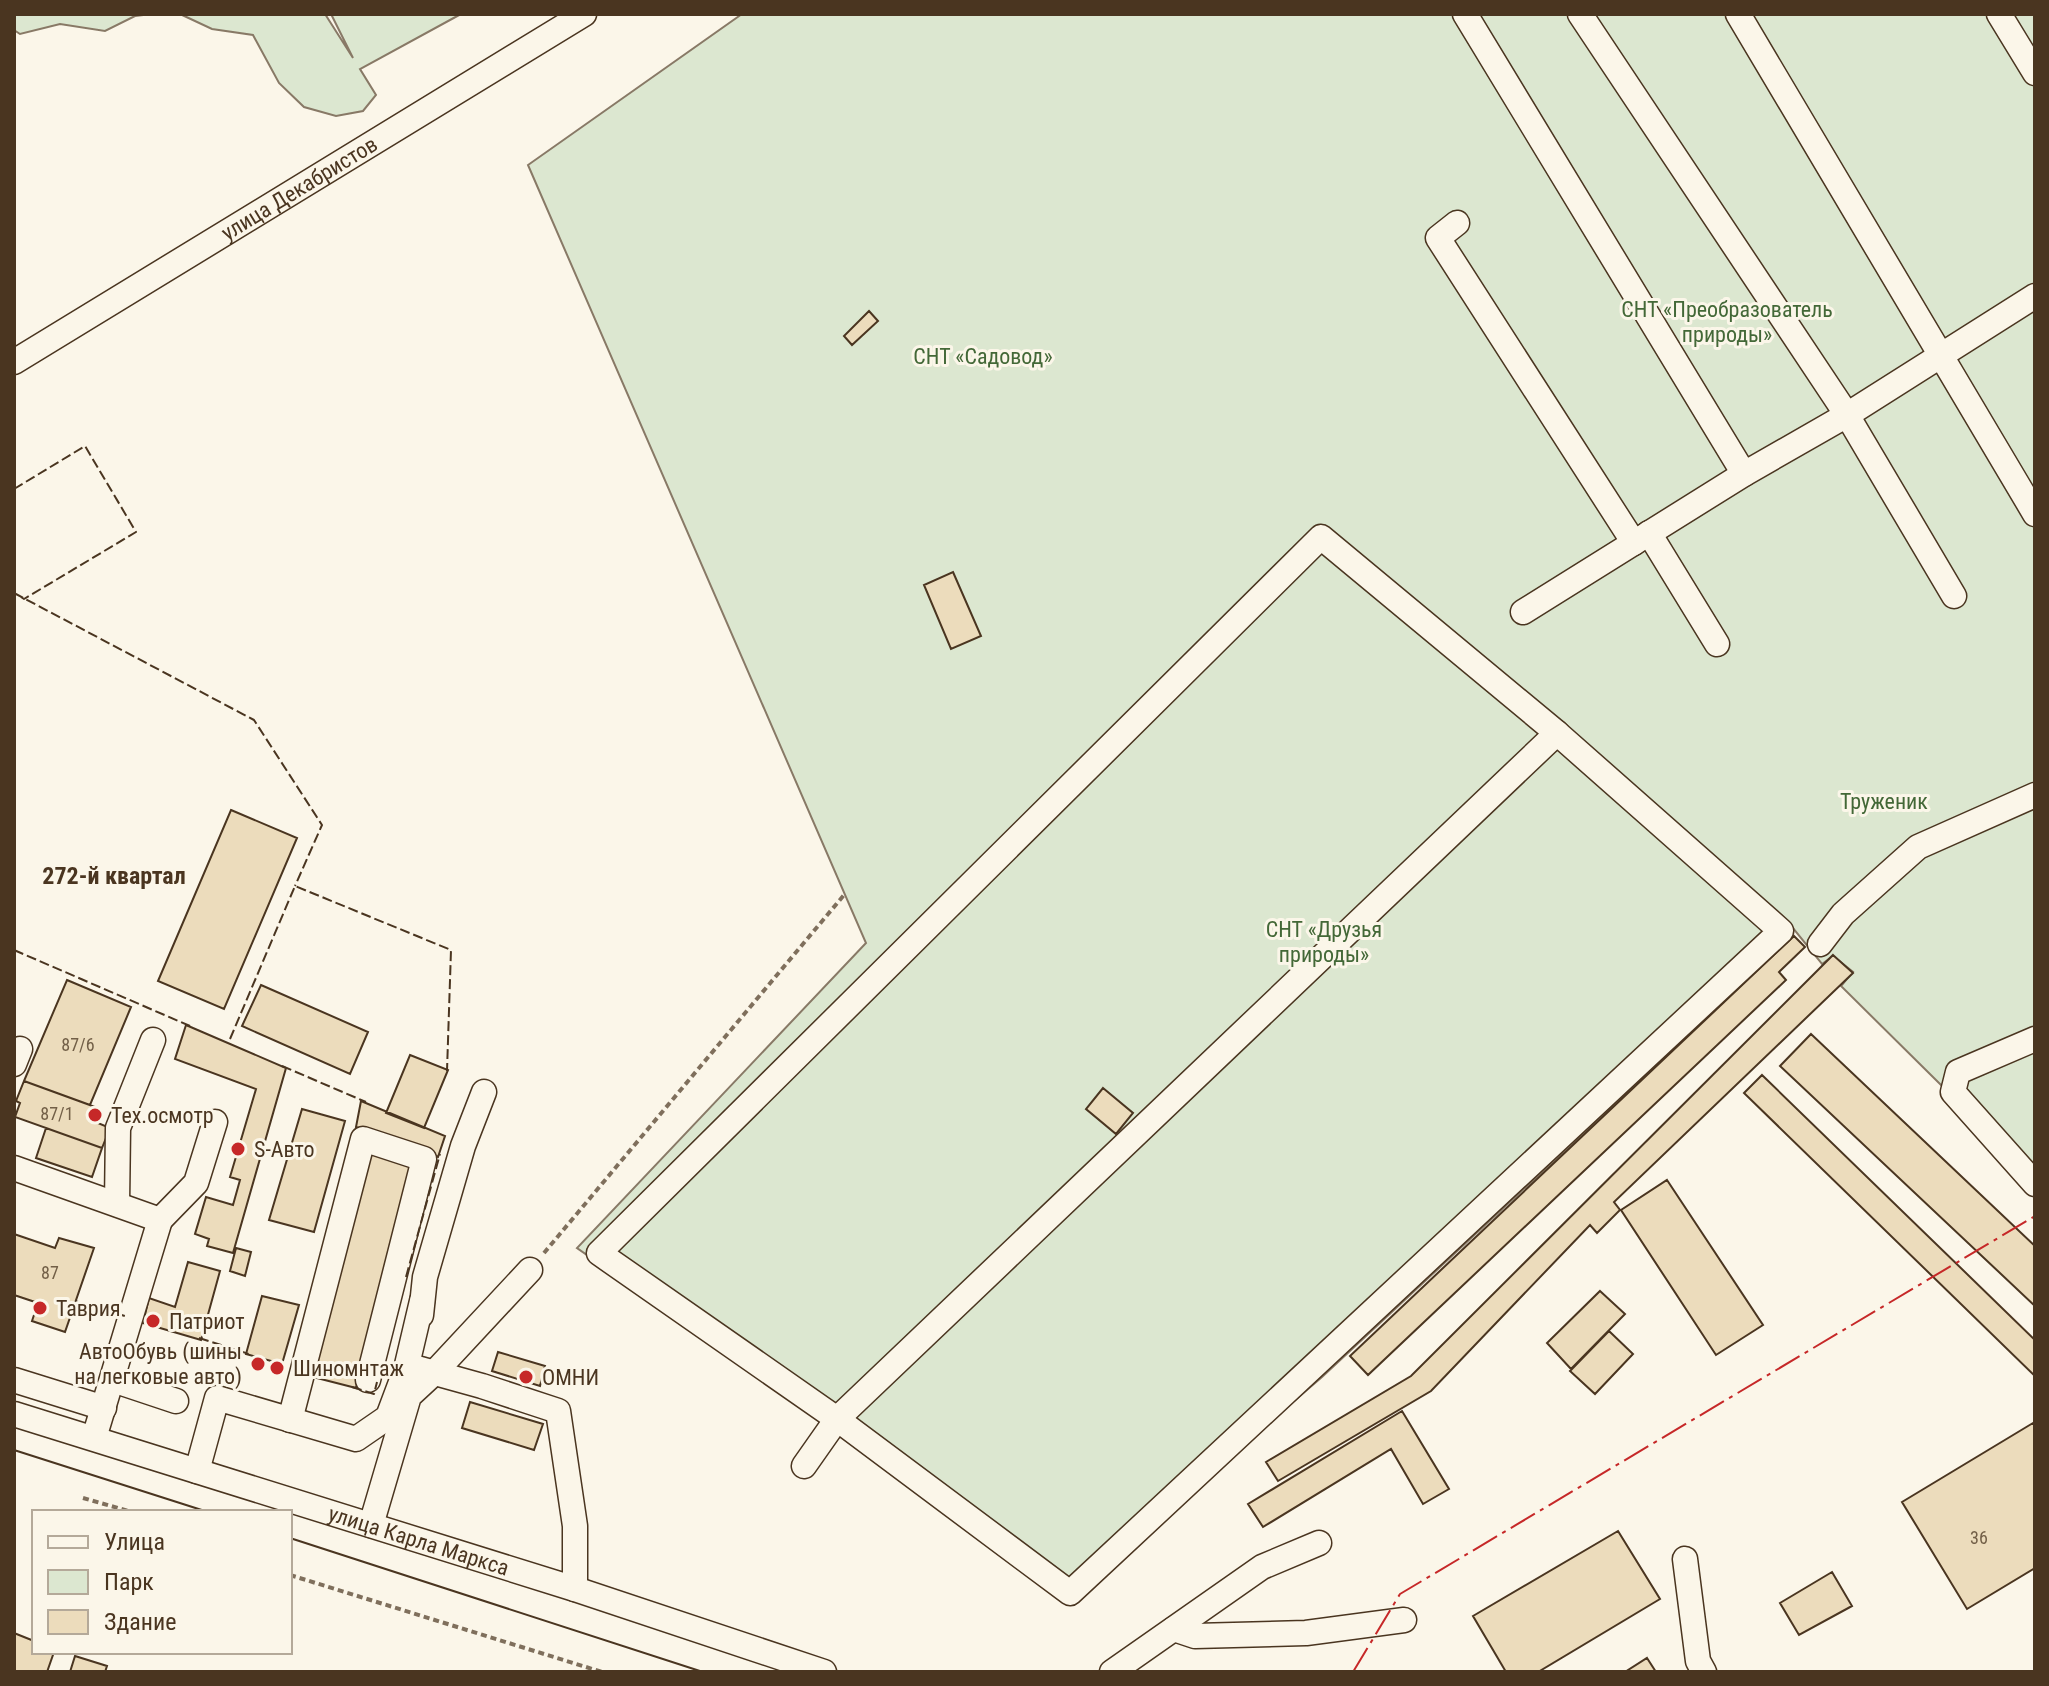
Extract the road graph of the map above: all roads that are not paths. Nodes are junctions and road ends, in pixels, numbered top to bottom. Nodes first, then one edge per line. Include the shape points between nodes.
1 (584, 14) edge
2 (1465, 14) edge
3 (1580, 14) edge
4 (1738, 14) edge
5 (1999, 14) edge
6 (2035, 73) edge
7 (1457, 223) dead end
8 (2035, 296) edge
9 (1941, 356) junction
10 (17, 357) edge
11 (1847, 415) junction
12 (1744, 474) junction
13 (2035, 514) edge
14 (1642, 538) junction
15 (1954, 596) dead end
16 (1523, 612) dead end
17 (1717, 644) dead end
18 (1557, 733) junction
19 (2035, 795) edge
20 (1820, 944) dead end
21 (2035, 1039) edge
22 (153, 1040) dead end
23 (484, 1092) dead end
24 (215, 1122) dead end
25 (14, 1168) edge
26 (2035, 1184) edge
27 (117, 1204) junction
28 (160, 1220) junction
29 (530, 1270) road end
30 (422, 1301) junction
31 (426, 1370) junction
32 (14, 1380) edge
33 (113, 1380) junction
34 (368, 1380) dead end
35 (176, 1401) dead end
36 (104, 1408) junction
37 (14, 1414) edge
38 (837, 1419) junction
39 (290, 1420) junction
40 (94, 1438) junction
41 (804, 1466) dead end
42 (197, 1471) junction
43 (371, 1525) junction
44 (1319, 1543) dead end
45 (1685, 1559) dead end
46 (575, 1589) junction
47 (1404, 1620) dead end
48 (1174, 1629) junction
49 (824, 1672) edge
50 (1112, 1672) edge
51 (1704, 1672) edge

1 - 10 street, улица Декабристов
2 - 12 street
3 - 11 street
4 - 9 street
5 - 6 street
7 - 14 street via 1438,238
8 - 9 street
9 - 11 street
9 - 13 street
11 - 12 street
11 - 15 street
12 - 14 street
14 - 16 street
14 - 17 street
18 - 38 street
18 - 38 street via 1781,931 1070,1593
18 - 38 street via 1321,537 599,1253
19 - 20 street via 1918,847 1843,914
21 - 26 street via 1958,1072 1953,1092
22 - 27 street via 118,1128
23 - 30 street via 463,1146
24 - 28 street via 196,1183
25 - 27 street
27 - 28 street
28 - 33 street
29 - 31 street
30 - 31 street
30 - 39 street via 388,1417 356,1439
31 - 43 street via 409,1396
31 - 46 street via 558,1411 575,1526
32 - 36 street
33 - 35 street
33 - 36 street
34 - 39 street via 424,1159 363,1139
36 - 40 street
37 - 40 street, улица Карла Маркса
38 - 41 street
39 - 42 street via 217,1398
40 - 42 street, улица Карла Маркса
42 - 43 street, улица Карла Маркса
43 - 46 street, улица Карла Маркса
44 - 48 street via 1262,1567
45 - 51 street via 1698,1661
46 - 49 street, улица Карла Маркса
47 - 48 street via 1306,1633 1195,1636
48 - 50 street

